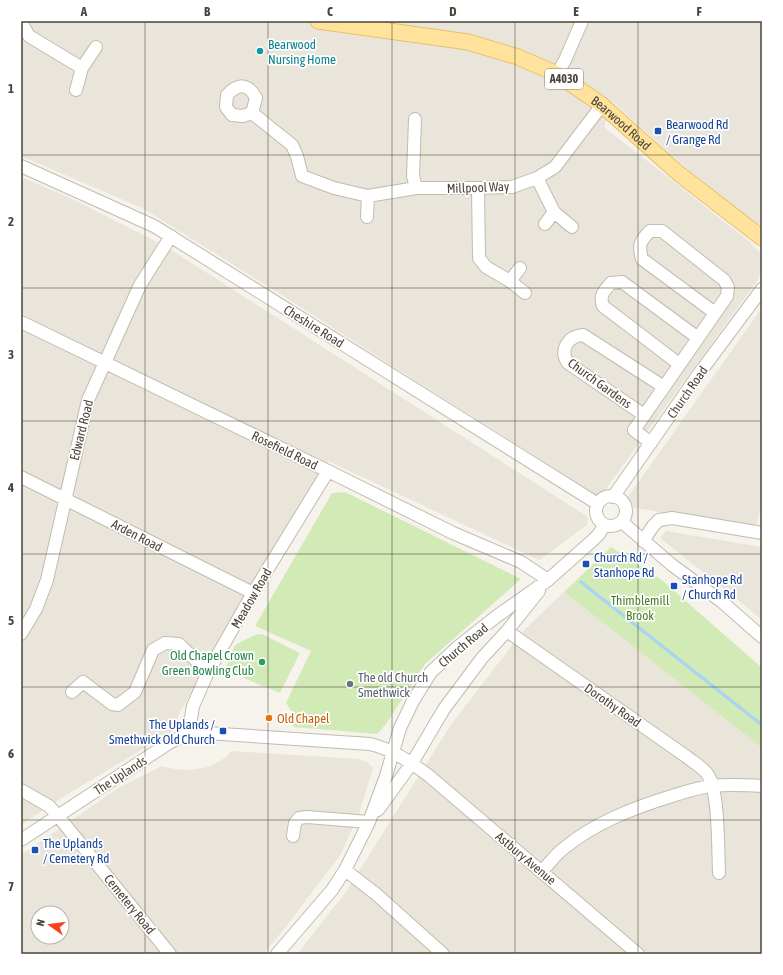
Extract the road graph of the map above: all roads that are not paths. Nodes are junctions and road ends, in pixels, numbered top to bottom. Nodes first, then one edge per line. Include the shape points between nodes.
1 (318, 21) edge
2 (582, 21) edge
3 (21, 22) edge
4 (388, 26) edge
5 (96, 46) dead end
6 (82, 68) junction
7 (557, 74) junction
8 (76, 90) dead end
9 (602, 106) junction
10 (252, 113) dead end
11 (416, 119) dead end
12 (21, 166) edge
13 (537, 178) junction
14 (416, 188) junction
15 (478, 188) junction
16 (368, 196) junction
17 (554, 212) junction
18 (367, 217) dead end
19 (545, 224) dead end
20 (572, 227) dead end
21 (171, 236) junction
22 (762, 238) edge
23 (520, 268) dead end
24 (510, 281) junction
25 (762, 288) edge
26 (525, 293) dead end
27 (715, 313) junction
28 (21, 322) edge
29 (698, 338) junction
30 (104, 362) junction
31 (679, 364) junction
32 (664, 387) junction
33 (644, 415) junction
34 (651, 443) junction
35 (328, 471) junction
36 (21, 477) edge
37 (613, 497) junction
38 (65, 498) junction
39 (598, 504) junction
40 (622, 522) junction
41 (604, 525) junction
42 (762, 534) edge
43 (643, 541) junction
44 (548, 580) junction
45 (253, 593) junction
46 (506, 631) junction
47 (21, 634) edge
48 (762, 637) edge
49 (208, 672) junction
50 (72, 692) dead end
51 (191, 732) junction
52 (393, 752) junction
53 (412, 763) junction
54 (713, 786) junction
55 (762, 786) edge
56 (21, 790) edge
57 (58, 816) junction
58 (369, 822) junction
59 (293, 836) dead end
60 (21, 840) edge
61 (345, 870) junction
62 (542, 871) junction
63 (719, 873) dead end
64 (170, 954) edge
65 (277, 954) edge
66 (443, 954) edge
67 (638, 954) edge

1 - 4 main road, Bearwood Road / A4030
2 - 7 street
3 - 6 street via 29,36
4 - 7 main road, Bearwood Road / A4030 via 468,42 518,57
5 - 6 street
6 - 8 street
7 - 9 main road, Bearwood Road / A4030
9 - 13 street, Millpool Way via 555,167
9 - 22 main road, Bearwood Road / A4030 via 678,173
10 - 16 street, Millpool Way via 292,145 302,176 334,188
11 - 14 street via 413,176
12 - 21 street, Cheshire Road via 134,216
13 - 15 street, Millpool Way via 512,187
13 - 17 street
14 - 15 street, Millpool Way
14 - 16 street, Millpool Way
15 - 24 street via 479,258 486,267
16 - 18 street
17 - 19 street
17 - 20 street
21 - 30 street, Edward Road via 140,285
21 - 39 street, Cheshire Road
23 - 24 street
24 - 26 street
25 - 34 street, Church Road
27 - 27 street, Church Gardens via 727,296 728,287 724,280 662,231 650,231 642,238 639,248 642,259
27 - 29 street, Church Gardens
28 - 30 street, Rosefield Road
29 - 31 street, Church Gardens
29 - 31 street via 622,282 612,283 604,291 601,300 603,306
30 - 35 street, Rosefield Road
30 - 38 street, Edward Road via 88,400
31 - 32 street, Church Gardens
32 - 33 street, Church Gardens
32 - 33 street, Church Gardens via 583,335 576,335 568,343 564,350 568,363
33 - 34 street, Church Gardens via 634,430
34 - 37 street, Church Road
35 - 44 street, Rosefield Road via 453,533 521,562
35 - 45 street, Meadow Road
36 - 38 street, Arden Road
37 - 39 street via 605,498
37 - 40 street via 618,498 624,505 626,514
38 - 45 street, Arden Road
38 - 47 street, Edward Road via 47,580 36,609
39 - 41 street via 598,518
40 - 41 street via 614,526
40 - 43 street
41 - 44 street, Church Road via 593,540
42 - 43 street via 672,518 659,520
43 - 48 street via 721,601
44 - 46 street, Church Road
44 - 52 street, Church Road via 497,616 431,672 400,728
45 - 49 street, Meadow Road
46 - 53 street, Church Road via 444,709
46 - 54 street, Dorothy Road via 687,757 708,774
49 - 50 street via 179,644 165,642 152,650 134,692 118,705 112,704 83,682
49 - 51 street, Meadow Road via 193,706
51 - 52 street via 370,744
51 - 57 street, The Uplands via 169,743
52 - 53 street
52 - 58 street, Church Road
53 - 58 street, Church Road
53 - 62 street, Astbury Avenue
54 - 55 street
54 - 62 street via 684,792 620,814 582,834
54 - 63 street
56 - 57 street, Cemetery Road via 49,806
57 - 60 street, The Uplands
57 - 64 street, Cemetery Road
58 - 59 street via 300,818 295,823
58 - 61 street, Church Road
61 - 65 street, Church Road via 328,895
61 - 66 street
62 - 67 street, Astbury Avenue

